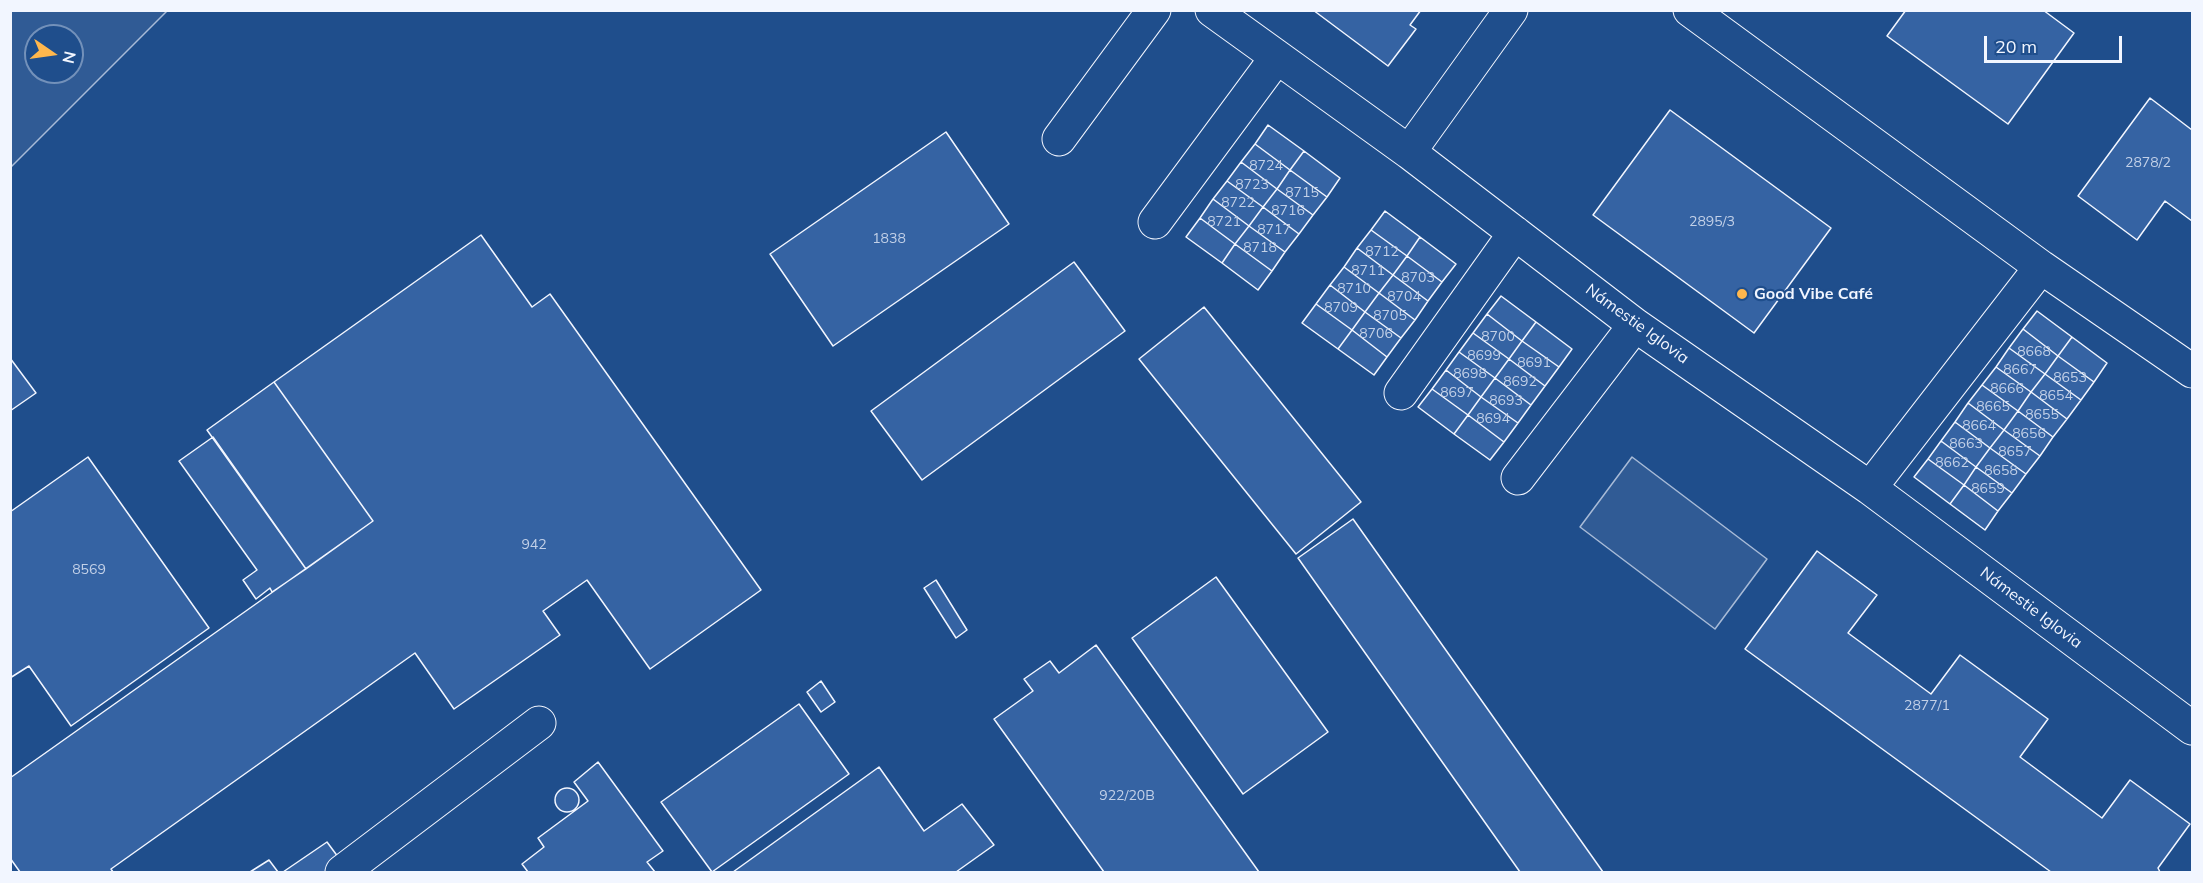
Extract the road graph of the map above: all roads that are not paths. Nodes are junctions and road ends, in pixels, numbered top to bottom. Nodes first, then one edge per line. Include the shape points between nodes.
1 (1154, 10) edge
2 (1212, 10) edge
3 (1511, 10) edge
4 (1690, 10) edge
5 (1277, 57) junction
6 (1059, 140) dead end
7 (1409, 152) junction
8 (1155, 222) dead end
9 (1515, 233) junction
10 (2041, 267) junction
11 (1635, 325) junction
12 (2193, 371) edge
13 (1401, 393) dead end
14 (1518, 478) dead end
15 (1870, 488) junction
16 (538, 723) dead end
17 (2193, 728) edge
18 (342, 873) edge

1 - 6 street
2 - 5 street, Námestie Iglovia
3 - 7 street
4 - 10 street
5 - 7 street, Námestie Iglovia
5 - 8 street
7 - 9 street, Námestie Iglovia
9 - 11 street, Námestie Iglovia
9 - 13 street
10 - 12 street
10 - 15 street
11 - 14 street
11 - 15 street, Námestie Iglovia
15 - 17 street, Námestie Iglovia
16 - 18 street

